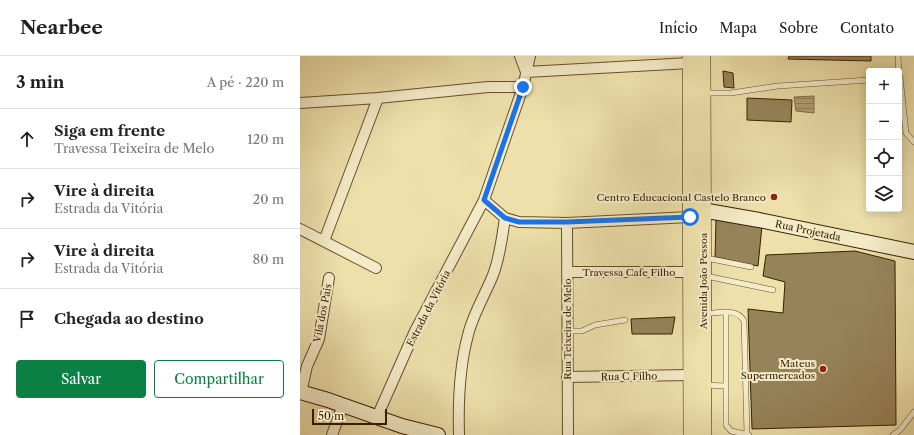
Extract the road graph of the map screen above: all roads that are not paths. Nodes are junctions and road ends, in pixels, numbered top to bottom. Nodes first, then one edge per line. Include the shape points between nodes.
1 (520, 56) edge
2 (530, 56) edge
3 (898, 56) edge
4 (694, 58) edge
5 (899, 68) edge
6 (526, 72) junction
7 (866, 80) edge
8 (523, 87) junction
9 (703, 94) junction
10 (902, 96) edge
11 (378, 98) junction
12 (300, 103) edge
13 (914, 142) edge
14 (484, 200) junction
15 (696, 214) junction
16 (505, 218) junction
17 (567, 222) junction
18 (300, 229) edge
19 (324, 241) junction
20 (914, 252) edge
21 (703, 257) junction
22 (751, 267) dead end
23 (376, 268) dead end
24 (567, 272) junction
25 (697, 274) junction
26 (329, 278) dead end
27 (773, 290) dead end
28 (726, 312) junction
29 (703, 314) junction
30 (624, 320) dead end
31 (567, 331) junction
32 (690, 375) junction
33 (567, 377) junction
34 (703, 385) junction
35 (725, 386) junction
36 (300, 392) edge
37 (343, 405) junction
38 (914, 412) edge
39 (377, 417) junction
40 (401, 431) edge
41 (332, 435) edge
42 (438, 435) edge
43 (459, 435) edge
44 (568, 435) edge
45 (691, 435) edge
46 (704, 435) edge
47 (748, 435) edge
48 (894, 435) edge

1 - 6 street
2 - 6 street, Estrada da Vitória
3 - 5 lane
4 - 6 street
4 - 9 main road, Avenida João Pessoa
4 - 15 main road, Avenida João Pessoa
6 - 8 street, Estrada da Vitória
7 - 9 lane
8 - 11 street via 488,87
8 - 14 street, Estrada da Vitória
9 - 15 main road, Avenida João Pessoa
10 - 13 lane via 906,133
11 - 12 street
11 - 19 street
14 - 16 street
14 - 39 street, Estrada da Vitória via 415,331
15 - 17 street
15 - 20 street, Rua Projetada via 759,220
15 - 21 main road, Avenida João Pessoa
15 - 25 main road, Avenida João Pessoa
16 - 17 street via 519,222
16 - 43 street via 500,252 468,332 464,349 459,394
17 - 24 street, Rua Teixeira de Melo
18 - 19 street
19 - 23 street
21 - 22 lane
21 - 25 main road, Avenida João Pessoa
24 - 25 street, Travessa Cafe Filho
24 - 31 street, Rua Teixeira de Melo
25 - 27 lane
25 - 29 main road, Avenida João Pessoa
25 - 32 main road, Avenida João Pessoa
26 - 36 street, Vila dos Pais via 319,339 307,366
28 - 29 lane
28 - 35 lane
28 - 47 lane via 739,314 744,321
29 - 34 main road, Avenida João Pessoa
30 - 31 lane via 595,325 582,331
31 - 33 street, Rua Teixeira de Melo
32 - 33 street, Rua C Filho
32 - 45 main road, Avenida João Pessoa
33 - 44 street, Rua Teixeira de Melo
34 - 35 lane
34 - 46 main road, Avenida João Pessoa
35 - 47 lane via 726,425 731,431
36 - 37 street
37 - 39 street
37 - 41 street
38 - 48 lane
39 - 40 street
40 - 42 street

